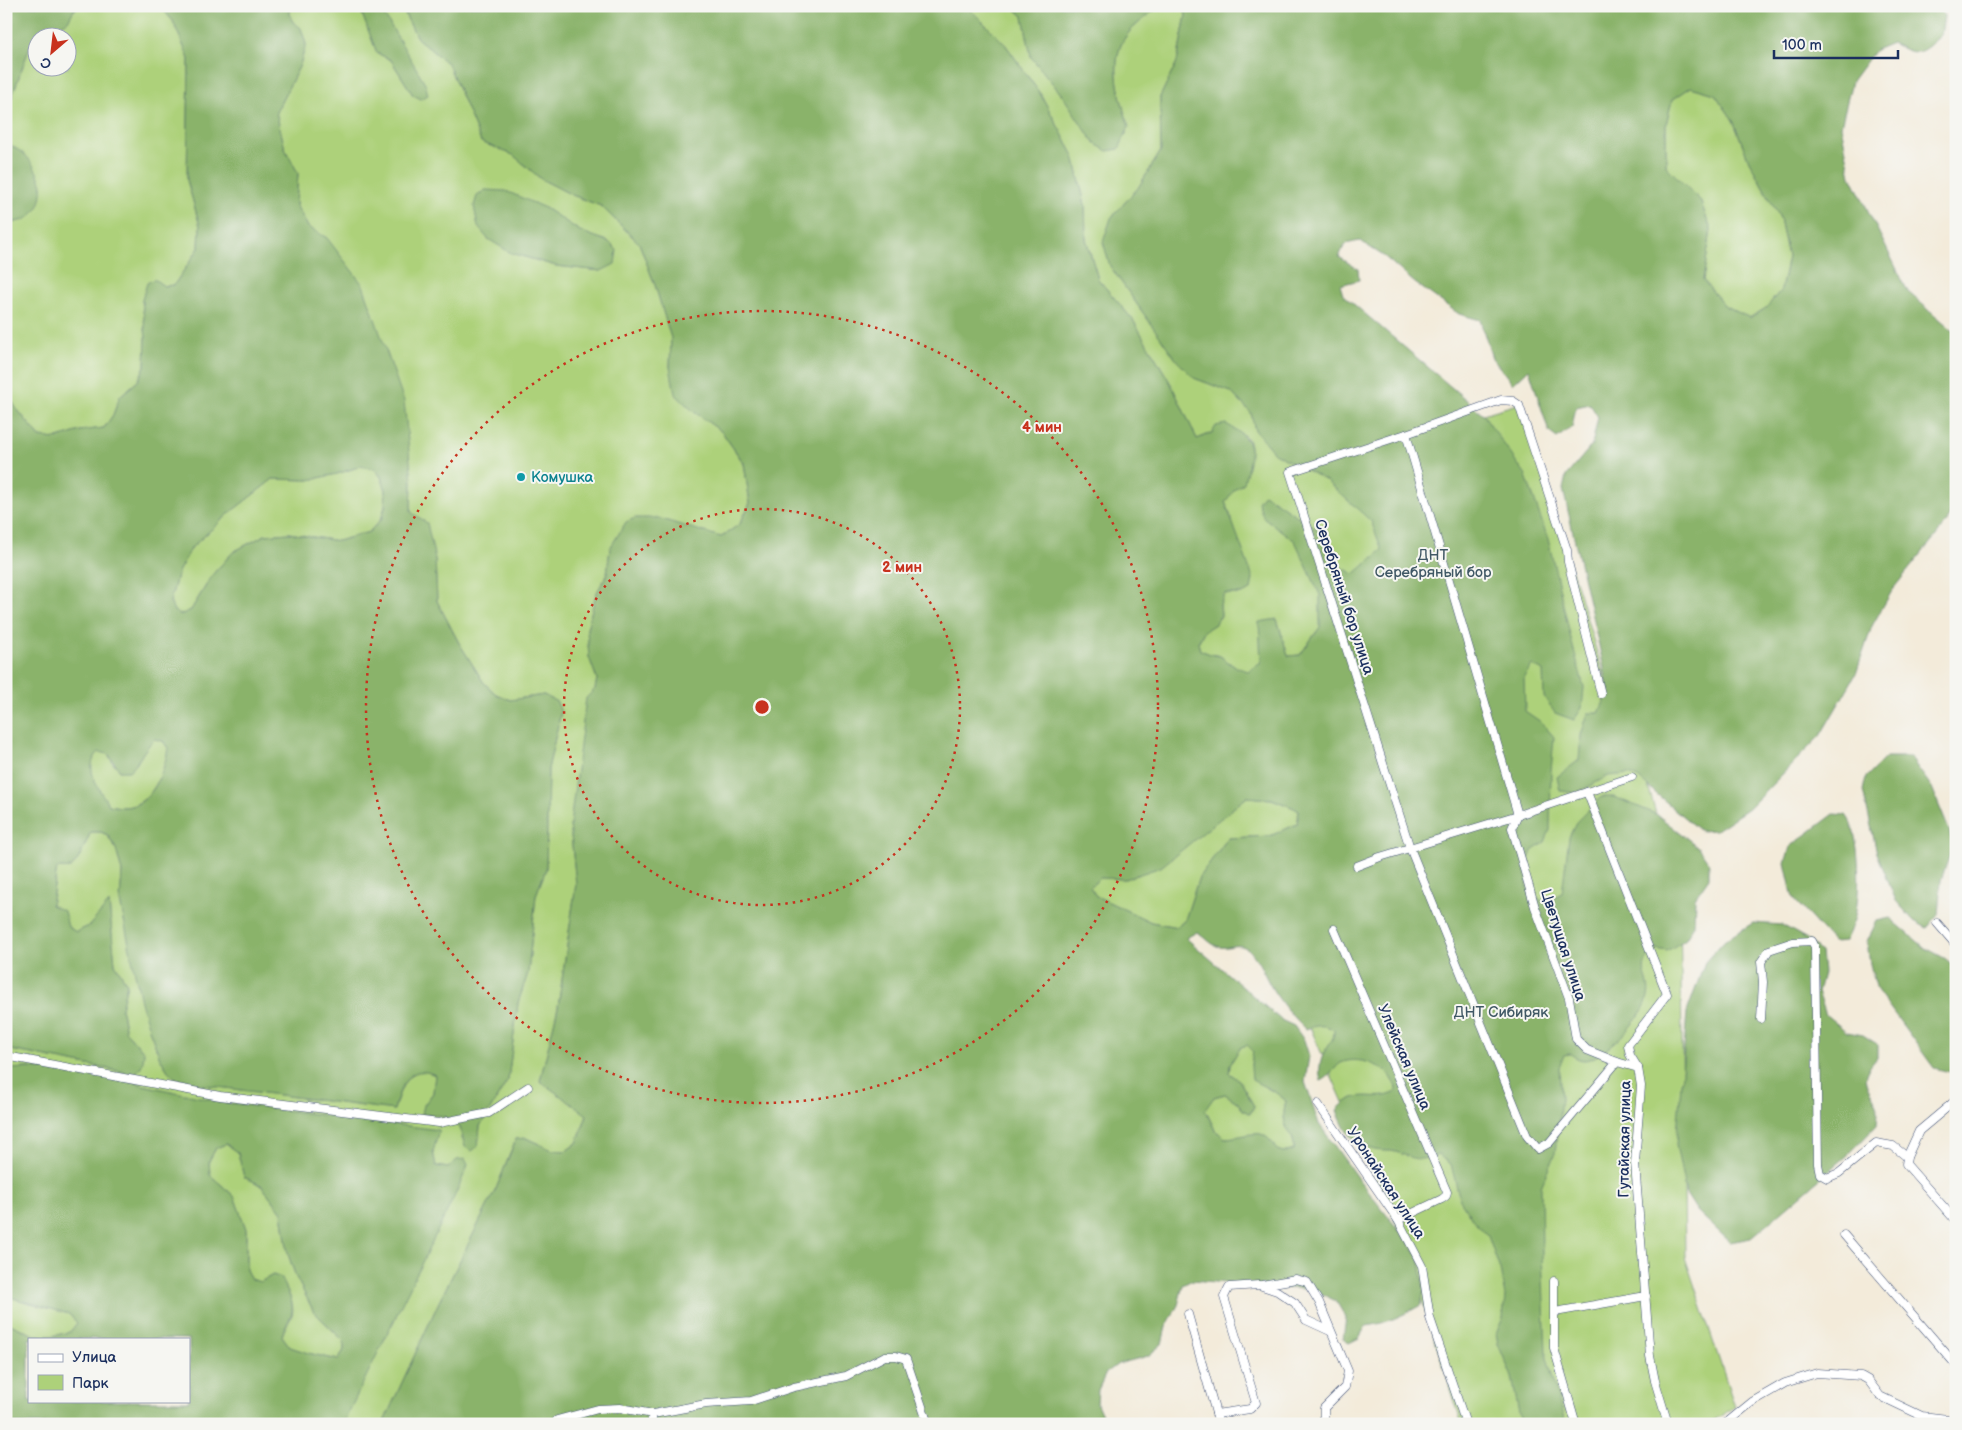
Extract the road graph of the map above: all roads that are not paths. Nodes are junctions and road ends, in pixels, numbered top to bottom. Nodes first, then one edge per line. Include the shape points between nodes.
1 (1406, 434) junction
2 (1601, 694) dead end
3 (1632, 777) dead end
4 (1587, 792) junction
5 (1518, 815) junction
6 (1410, 848) junction
7 (1357, 866) dead end
8 (1936, 923) dead end
9 (1334, 929) dead end
10 (1956, 945) edge
11 (1761, 1019) dead end
12 (6, 1056) edge
13 (1617, 1062) junction
14 (1638, 1068) junction
15 (528, 1086) dead end
16 (1956, 1100) edge
17 (1318, 1104) dead end
18 (1907, 1157) junction
19 (1398, 1220) junction
20 (1956, 1221) edge
21 (1844, 1235) dead end
22 (1554, 1281) dead end
23 (1259, 1286) junction
24 (1646, 1296) junction
25 (1555, 1312) junction
26 (1188, 1314) dead end
27 (1330, 1332) junction
28 (1956, 1365) edge
29 (653, 1414) junction
30 (1216, 1414) junction
31 (1956, 1420) edge
32 (558, 1424) edge
33 (650, 1424) edge
34 (928, 1424) edge
35 (1219, 1424) edge
36 (1324, 1424) edge
37 (1466, 1424) edge
38 (1576, 1424) edge
39 (1668, 1424) edge
40 (1725, 1424) edge

1 - 2 street, Серебряный бор улица via 1501,400 1519,405 1567,550
1 - 5 street
1 - 6 street, Серебряный бор улица via 1290,472
3 - 4 street
4 - 5 street
4 - 14 street, Гутайская улица via 1667,994 1628,1045
5 - 6 street
5 - 13 street, Цветущая улица via 1512,828 1569,998 1576,1039 1587,1050
6 - 7 street
6 - 13 street via 1527,1136 1538,1149 1549,1143
8 - 10 street
9 - 19 street, Улейская улица via 1446,1192 1446,1196
11 - 18 street via 1761,962 1769,950 1793,942 1812,941 1816,947 1820,1174 1827,1178 1839,1173 1876,1143 1893,1146
12 - 15 street via 220,1096 439,1124 489,1113
13 - 14 street, Цветущая улица
14 - 24 street, Гутайская улица via 1641,1086 1635,1163
16 - 18 street via 1919,1131
17 - 19 street, Уронайская улица
18 - 20 street via 1906,1164
19 - 37 street, Уронайская улица via 1422,1266 1430,1318
21 - 28 street
22 - 25 street
23 - 27 street via 1276,1291 1296,1303 1306,1320
23 - 27 street via 1296,1278 1306,1282
23 - 30 street via 1229,1287 1224,1297 1256,1403 1250,1409
24 - 25 street
24 - 39 street, Гутайская улица via 1650,1356
25 - 38 street via 1554,1348
26 - 30 street
27 - 36 street via 1348,1371 1345,1387 1324,1408
29 - 32 street via 620,1408 598,1409 557,1420
29 - 33 street
29 - 34 street via 706,1404 751,1401 794,1387 846,1376 886,1356 896,1356 906,1359
30 - 35 street
31 - 40 street via 1922,1416 1880,1396 1861,1376 1817,1373 1785,1383 1752,1402

